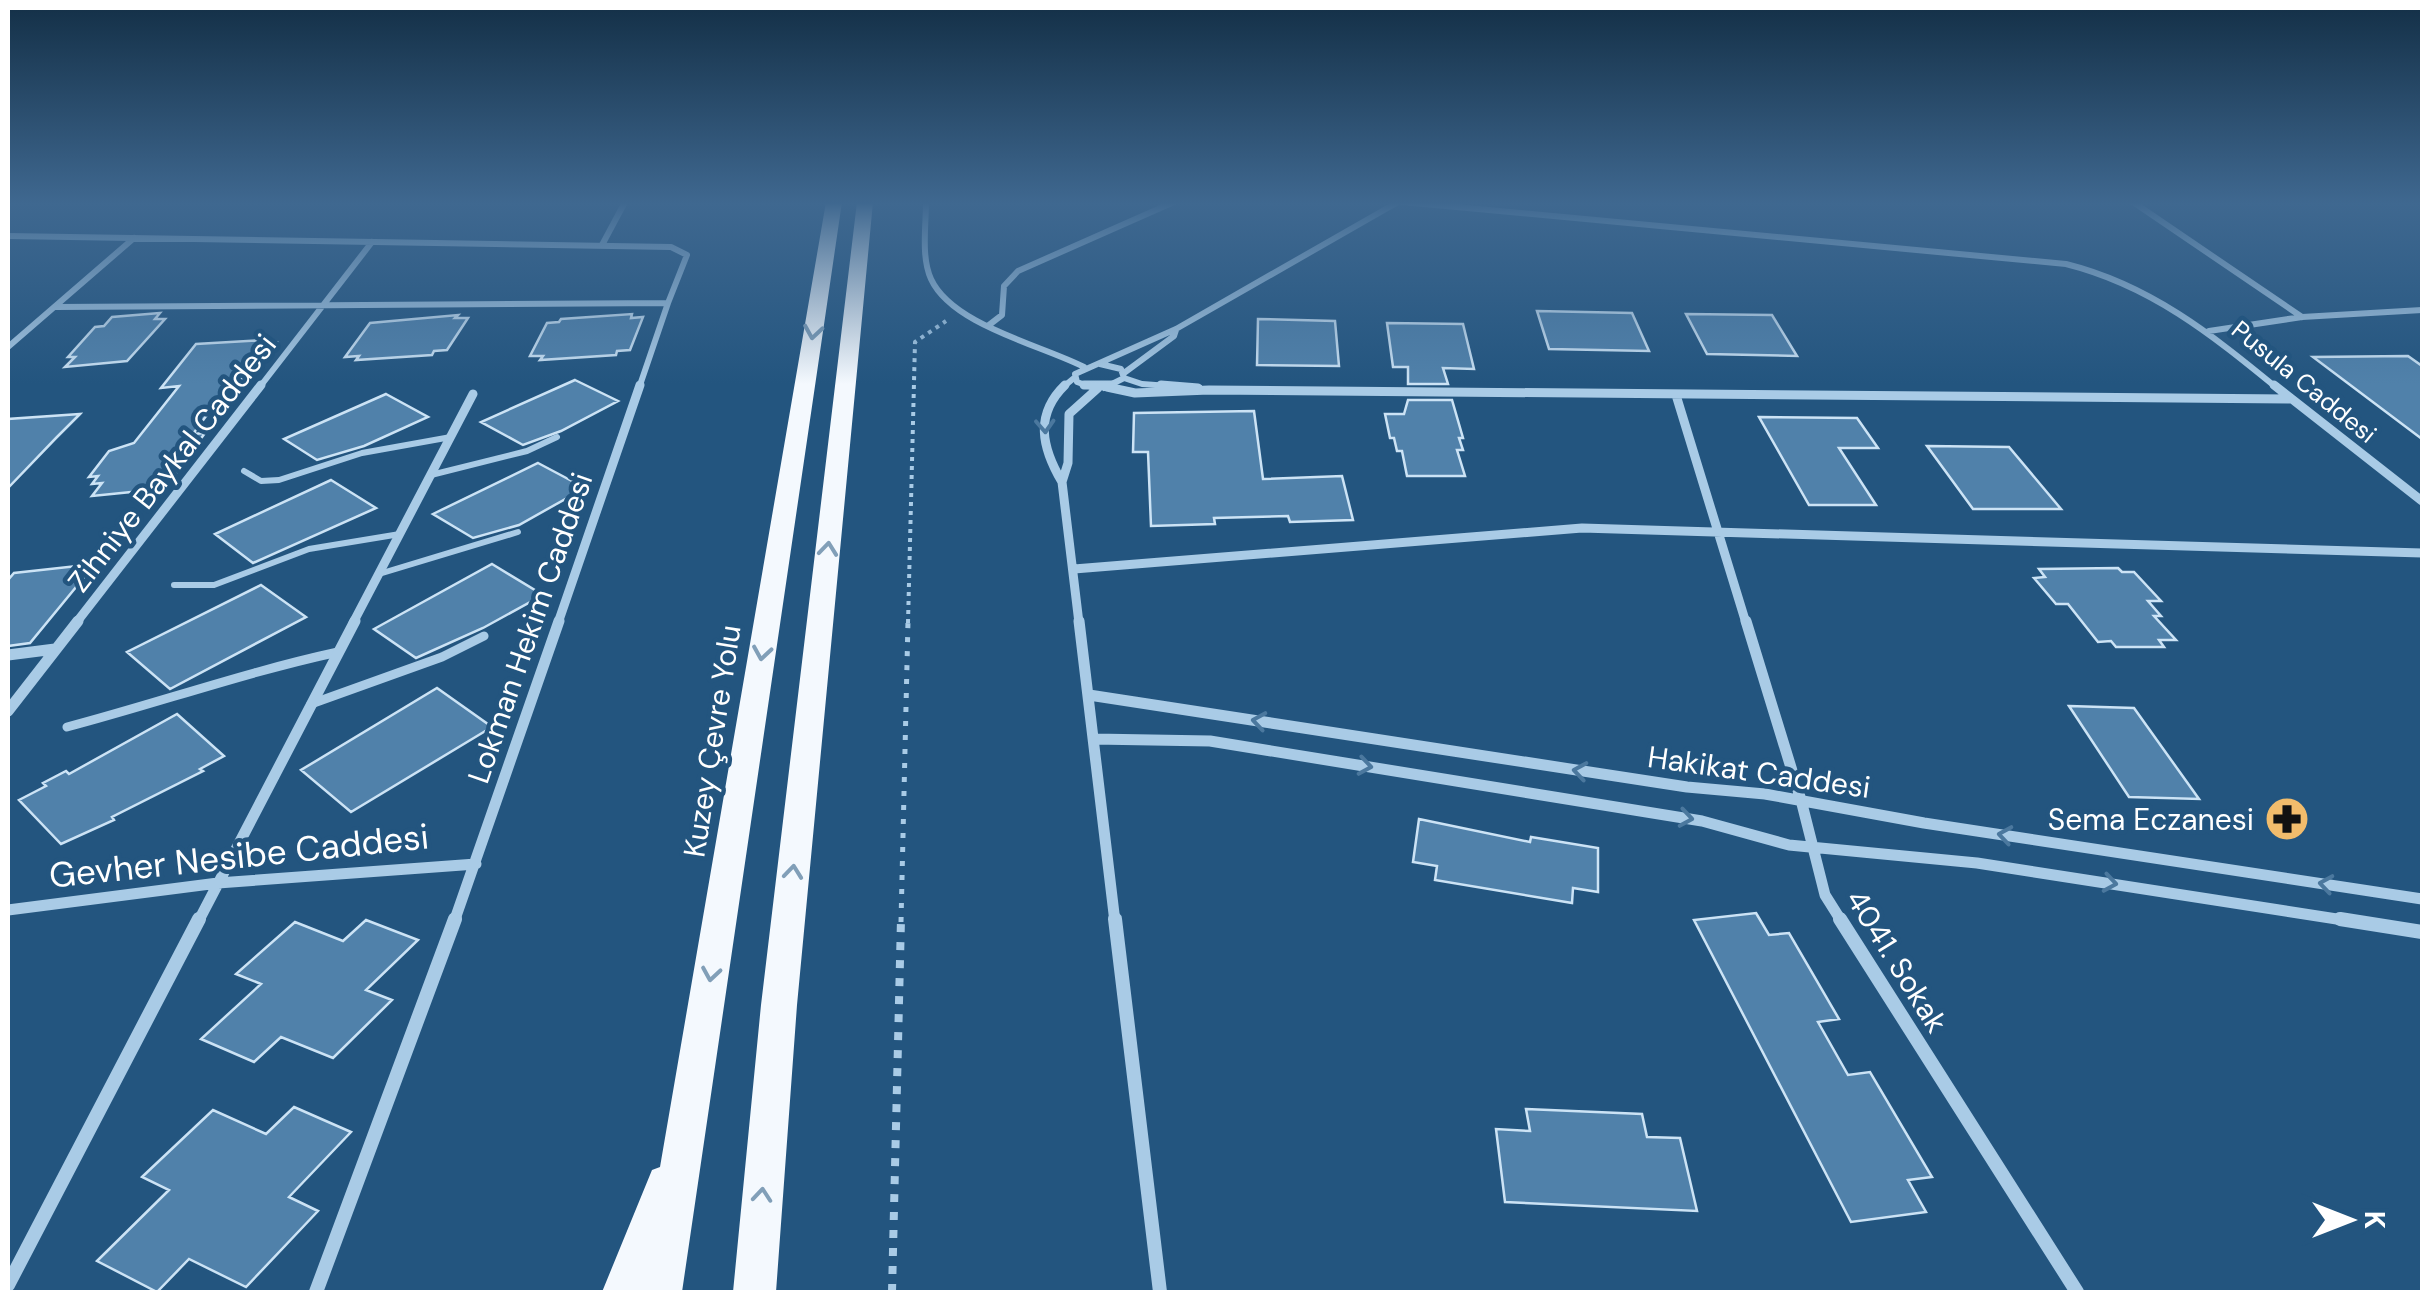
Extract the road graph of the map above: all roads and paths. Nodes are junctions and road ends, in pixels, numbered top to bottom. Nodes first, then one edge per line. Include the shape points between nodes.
1 (105, 263) edge
2 (356, 263) edge
3 (685, 263) edge
4 (824, 263) edge
5 (859, 263) edge
6 (928, 263) edge
7 (1035, 263) edge
8 (1294, 263) edge
9 (2052, 263) edge
10 (2222, 263) edge
11 (668, 304) junction
12 (55, 306) junction
13 (322, 306) junction
14 (2422, 310) edge
15 (962, 313) junction
16 (2302, 317) junction
17 (989, 324) junction
18 (1176, 330) junction
19 (2209, 331) junction
20 (8, 347) edge
21 (1100, 364) junction
22 (1084, 367) junction
23 (1124, 376) junction
24 (1074, 378) junction
25 (1103, 388) junction
26 (1209, 390) junction
27 (473, 394) dead end
28 (1676, 395) junction
29 (2290, 399) junction
30 (450, 437) junction
31 (558, 437) dead end
32 (244, 471) dead end
33 (431, 475) junction
34 (1062, 482) junction
35 (2422, 501) edge
36 (1720, 529) junction
37 (518, 532) dead end
38 (400, 534) junction
39 (2422, 553) edge
40 (1074, 569) junction
41 (379, 574) junction
42 (174, 585) dead end
43 (484, 636) dead end
44 (55, 650) junction
45 (338, 652) junction
46 (8, 654) edge
47 (1089, 695) junction
48 (311, 704) junction
49 (8, 711) edge
50 (67, 727) dead end
51 (1094, 740) junction
52 (1801, 800) junction
53 (1813, 848) junction
54 (476, 864) junction
55 (218, 883) junction
56 (2422, 899) edge
57 (8, 910) edge
58 (2422, 932) edge
59 (685, 1136) junction
60 (8, 1285) edge
61 (316, 1292) edge
62 (623, 1292) edge
63 (660, 1292) edge
64 (754, 1292) edge
65 (892, 1292) edge
66 (1160, 1292) edge
67 (2078, 1292) edge

1 - 12 street
2 - 13 street, Zihniye Baykal Caddesi
3 - 11 street, Lokman Hekim Caddesi
4 -> 59 highway, Kuzey Çevre Yolu
64 -> 5 highway
6 - 15 street via 941,296
7 - 17 street via 1004,286 1002,315
8 - 18 street
9 - 19 street, Pusula Caddesi via 2132,283
10 - 16 street
11 - 13 street
11 - 54 street, Lokman Hekim Caddesi
12 - 13 street
12 - 20 street
13 - 44 street, Zihniye Baykal Caddesi
14 - 16 street
15 - 17 street
15 - 65 path via 915,342
16 - 19 street
17 - 22 street
18 - 21 street
18 - 23 street
19 - 29 street, Pusula Caddesi
21 - 22 street
21 - 23 street via 1116,366
22 - 24 street
23 - 25 street
23 - 26 street
24 - 25 street
24 -> 34 street via 1050,398 1042,415 1051,466
25 - 26 street
25 - 34 street via 1069,414
26 - 28 street
27 - 30 street
28 - 29 street
28 - 36 street, 4041. Sokak
29 - 35 street, Pusula Caddesi
30 - 32 lane via 362,453 279,480 261,481
30 - 33 street
31 - 33 lane via 516,455
33 - 38 street
34 - 40 street
36 - 39 street
36 - 40 street via 1582,528
36 - 52 street, 4041. Sokak
37 - 41 lane
38 - 41 street
38 - 42 lane via 310,549 214,586
40 - 47 street
41 - 45 street
43 - 48 lane via 428,666 358,683
44 - 46 street
44 - 49 street, Zihniye Baykal Caddesi
45 - 48 street
45 - 50 lane via 250,671
47 - 51 street
52 -> 47 street, Hakikat Caddesi
48 - 55 street
51 -> 53 street, Hakikat Caddesi via 1210,741 1702,821
51 - 66 street
52 - 53 street, 4041. Sokak
56 -> 52 street, Hakikat Caddesi
53 -> 58 street, Hakikat Caddesi via 1976,863
53 - 67 street, 4041. Sokak via 1825,895
54 - 55 street, Gevher Nesibe Caddesi
54 - 61 street, Lokman Hekim Caddesi
55 - 57 street, Gevher Nesibe Caddesi
55 - 60 street
59 - 62 highway
59 - 63 highway, Kuzey Çevre Yolu

